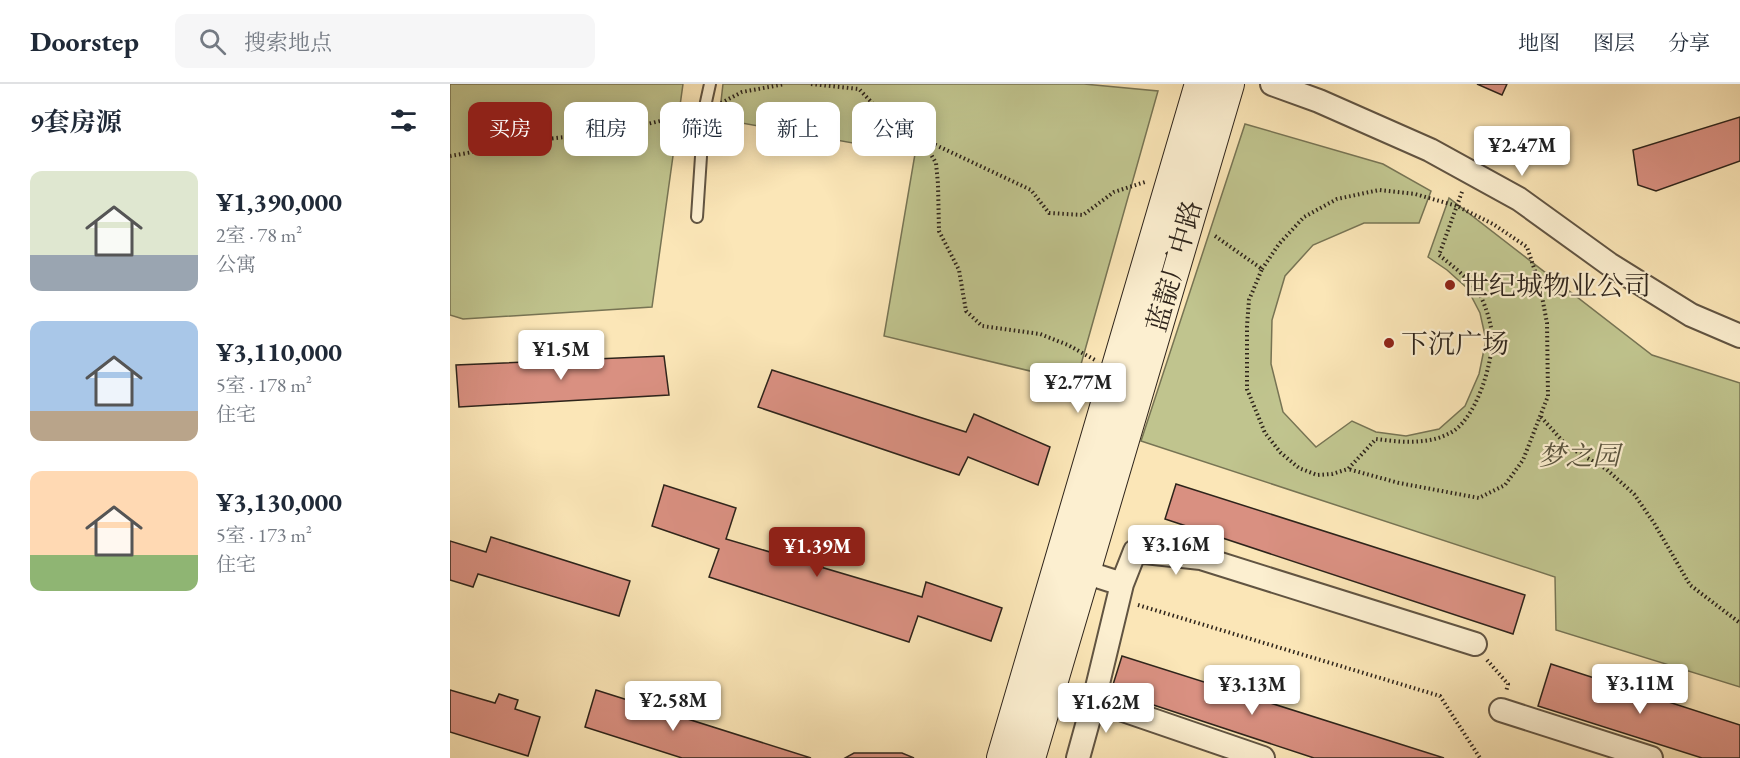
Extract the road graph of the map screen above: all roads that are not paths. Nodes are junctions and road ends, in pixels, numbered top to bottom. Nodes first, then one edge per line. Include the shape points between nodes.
1 (710, 84) edge
2 (1201, 84) edge
3 (1228, 84) edge
4 (1272, 84) edge
5 (697, 217) dead end
6 (1740, 336) edge
7 (1072, 568) junction
8 (1120, 591) junction
9 (1474, 644) road end
10 (1094, 700) junction
11 (1501, 710) road end
12 (1003, 758) edge
13 (1029, 758) edge
14 (1078, 758) edge
15 (1263, 758) edge
16 (1651, 758) edge

1 - 5 lane via 704,111
2 - 7 street, 蓝靛厂中路
3 - 7 street, 蓝靛厂中路
4 - 6 street via 1430,150 1519,199 1609,264 1690,315
7 - 8 street
7 - 12 street, 蓝靛厂中路
7 - 13 street, 蓝靛厂中路
8 - 9 street via 1136,551 1201,558
8 - 10 street
10 - 14 street
10 - 15 street
11 - 16 street

